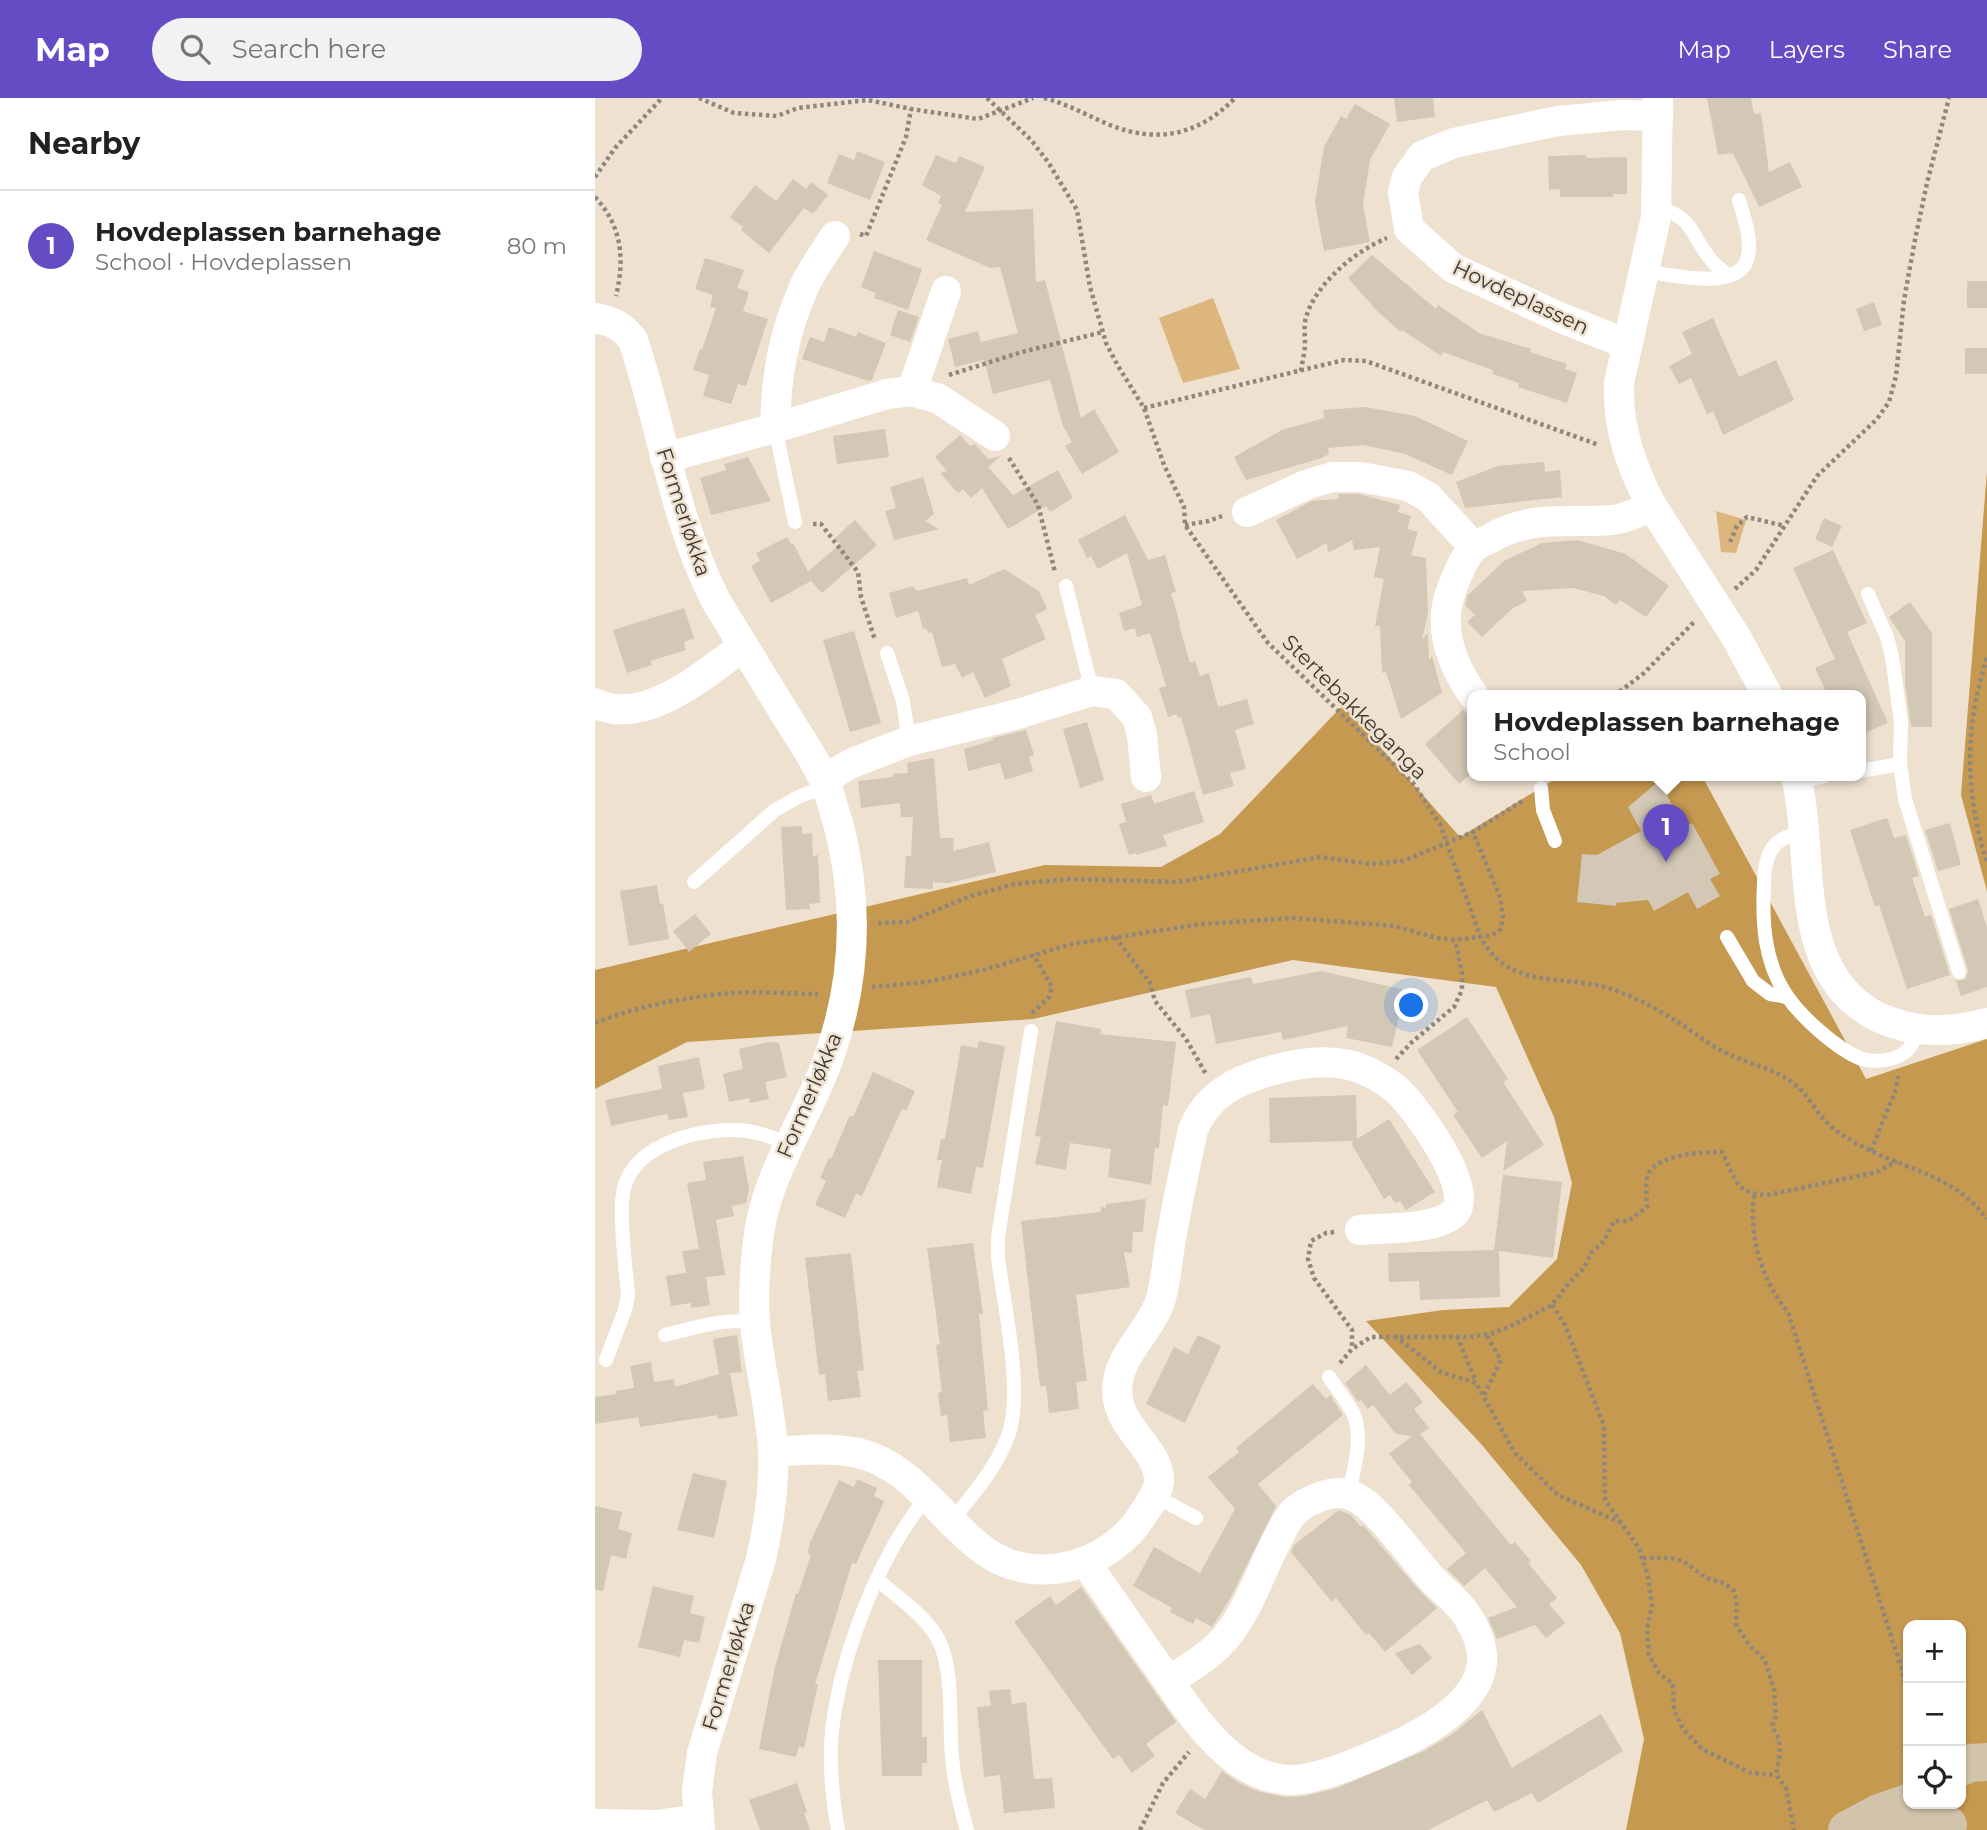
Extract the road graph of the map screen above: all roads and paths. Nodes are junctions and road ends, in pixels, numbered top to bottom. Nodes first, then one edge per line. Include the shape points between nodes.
1 (662, 98) edge
2 (699, 98) edge
3 (987, 98) edge
4 (1033, 98) edge
5 (1044, 98) edge
6 (1234, 98) edge
7 (1949, 98) edge
8 (1658, 107) edge
9 (911, 109) junction
10 (1001, 111) junction
11 (595, 177) edge
12 (595, 197) edge
13 (1739, 200) dead end
14 (1657, 207) junction
15 (1409, 229) junction
16 (835, 236) joint
17 (1645, 271) junction
18 (1729, 276) junction
19 (946, 291) dead end
20 (603, 319) edge
21 (1103, 332) junction
22 (1627, 344) junction
23 (1301, 371) junction
24 (912, 391) junction
25 (1144, 408) junction
26 (775, 428) junction
27 (995, 436) joint
28 (1625, 443) junction
29 (665, 458) junction
30 (1652, 506) junction
31 (1247, 512) joint
32 (795, 522) joint
33 (1185, 525) junction
34 (1785, 526) junction
35 (1731, 541) dead end
36 (1473, 547) junction
37 (1066, 586) joint
38 (1868, 594) dead end
39 (1714, 606) junction
40 (743, 646) junction
41 (887, 653) joint
42 (1987, 658) edge
43 (1470, 690) edge
44 (1622, 690) edge
45 (1766, 690) edge
46 (1092, 691) junction
47 (595, 704) edge
48 (909, 741) junction
49 (1900, 764) junction
50 (1866, 770) edge
51 (1146, 777) dead end
52 (1806, 781) edge
53 (825, 783) junction
54 (1541, 788) joint
55 (1473, 832) junction
56 (1805, 833) junction
57 (1555, 841) dead end
58 (1448, 844) junction
59 (1987, 862) edge
60 (694, 882) dead end
61 (853, 924) junction
62 (1114, 936) junction
63 (1480, 936) junction
64 (1727, 937) dead end
65 (1455, 940) junction
66 (1033, 954) junction
67 (1959, 972) dead end
68 (848, 990) junction
69 (1787, 997) junction
70 (595, 1023) edge
71 (1987, 1023) edge
72 (1917, 1030) junction
73 (1031, 1031) joint
74 (1901, 1056) junction
75 (1378, 1077) junction
76 (1218, 1094) junction
77 (788, 1144) junction
78 (1871, 1151) junction
79 (1898, 1160) junction
80 (1754, 1195) junction
81 (1987, 1219) edge
82 (1360, 1230) joint
83 (1552, 1305) junction
84 (755, 1323) junction
85 (1486, 1334) junction
86 (665, 1335) dead end
87 (1395, 1336) junction
88 (1457, 1336) junction
89 (1352, 1349) junction
90 (606, 1360) dead end
91 (1329, 1377) joint
92 (1476, 1383) junction
93 (1483, 1396) junction
94 (773, 1452) junction
95 (1349, 1493) junction
96 (1155, 1496) junction
97 (927, 1497) junction
98 (1196, 1518) dead end
99 (951, 1522) junction
100 (1623, 1524) junction
101 (1642, 1558) junction
102 (1086, 1563) junction
103 (878, 1580) junction
104 (1169, 1681) junction
105 (1906, 1683) edge
106 (1208, 1734) junction
107 (1987, 1762) edge
108 (1966, 1765) edge
109 (1776, 1775) junction
110 (1903, 1805) edge
111 (1947, 1820) edge
112 (595, 1824) edge
113 (699, 1825) edge
114 (838, 1830) edge
115 (967, 1830) edge
116 (1140, 1830) edge
117 (1794, 1830) edge
118 (1847, 1830) edge
119 (1891, 1830) edge

1 - 11 path via 615,148
2 - 9 path via 734,113 777,116 798,108 868,100
3 - 10 path, Stertebakkeganga
4 - 10 path
5 - 6 path via 1119,128 1147,134 1195,128
7 - 34 path via 1915,240 1889,402 1817,476
8 - 14 street
8 - 15 street via 1559,121 1436,149 1422,156 1408,177 1403,192
9 - 10 path via 978,119
9 - 16 path via 906,137 866,236 844,229
10 - 21 path, Stertebakkeganga via 1048,162 1077,210
12 - 20 path via 616,230 621,250 621,275
13 - 18 lane via 1748,258 1736,275
14 - 17 street
14 - 18 lane via 1686,221 1712,261
15 - 22 street, Hovdeplassen via 1453,268
15 - 23 path via 1373,244 1332,275 1304,323
16 - 26 street via 805,285 786,335 776,384
17 - 18 lane
17 - 22 street
19 - 24 street
20 - 29 street, Formerløkka via 624,329 633,340
21 - 24 path via 1023,352
21 - 25 path, Stertebakkeganga
22 - 28 street via 1618,400
23 - 25 path
23 - 28 path via 1344,360 1366,361 1591,444
24 - 26 street via 887,394
24 - 27 street via 939,398
25 - 33 path, Stertebakkeganga via 1184,507
26 - 29 street
26 - 32 lane
27 - 37 path via 1038,505 1056,575
28 - 30 street
29 - 40 street, Formerløkka via 701,572
30 - 36 street via 1611,520 1525,523
30 - 39 street
31 - 33 path
31 - 36 street via 1332,477 1361,477 1408,486 1428,497
32 - 41 path via 821,524 858,572 876,640
33 - 58 path, Stertebakkeganga via 1269,643 1413,783
34 - 35 path via 1747,517
34 - 39 path via 1756,570
36 - 43 street via 1446,603 1445,635 1455,666
37 - 46 lane
38 - 49 lane via 1892,657 1901,722
39 - 44 path
39 - 45 street
40 - 47 street via 656,703 628,709
40 - 53 street, Formerløkka
41 - 48 lane via 903,701
42 - 59 path via 1975,700 1969,763 1973,808
46 - 48 street
46 - 51 street via 1116,694 1137,717
48 - 53 street via 852,763
49 - 50 lane
49 - 67 lane via 1905,799
52 - 56 street
53 - 60 lane via 775,810
53 - 61 street, Formerløkka via 843,844
54 - 55 path
54 - 57 lane via 1543,810
55 - 58 path
55 - 63 path via 1500,897 1503,916 1501,929
56 - 69 lane via 1775,844 1764,872 1765,946
56 - 72 street via 1816,938 1830,972 1870,1012
58 - 61 path via 1403,861 1370,864 1321,857 1177,882 1070,879 1015,884 907,922
58 - 63 path, Stertebakkeganga
61 - 68 street, Formerløkka
62 - 65 path via 1294,918 1394,926
62 - 66 path
62 - 76 path via 1150,983 1155,1001 1186,1039
63 - 65 path
63 - 78 path, Stertebakkeganga via 1487,950 1517,973 1615,990 1678,1022 1721,1051 1783,1076 1800,1088 1823,1119
64 - 69 lane via 1753,981 1770,994
65 - 75 path via 1462,990 1454,1007
66 - 68 path via 926,982
66 - 73 path via 1052,987 1049,997 1029,1018
68 - 70 path via 822,995 733,993 673,1002
68 - 77 street, Formerløkka via 826,1066
69 - 74 lane via 1841,1048 1862,1059 1882,1061
71 - 72 street via 1945,1031
72 - 74 lane via 1912,1047
73 - 99 lane via 999,1237 1014,1416 990,1470
74 - 78 path via 1896,1089
75 - 76 street via 1340,1064 1296,1065 1241,1081
75 - 82 street via 1417,1113 1448,1163 1458,1207 1443,1220
76 - 96 street via 1198,1116 1193,1130 1159,1303 1122,1365 1117,1384 1121,1414 1156,1468
77 - 84 street, Formerløkka via 760,1231
77 - 90 lane via 747,1131 704,1133 652,1149 633,1168 622,1207 628,1296
78 - 79 path, Stertebakkeganga
79 - 80 path via 1877,1172 1795,1191
79 - 81 path, Stertebakkeganga via 1949,1184
80 - 83 path via 1740,1189 1722,1152 1664,1160 1652,1167 1647,1179 1647,1207 1628,1221 1614,1221 1584,1268
80 - 105 path via 1753,1224 1765,1280 1788,1312
82 - 89 path via 1326,1233 1311,1241 1308,1259 1314,1278 1352,1330
83 - 85 path
83 - 100 path via 1565,1325 1604,1426 1605,1500
84 - 86 lane via 719,1323
84 - 94 street, Formerløkka
85 - 88 path
85 - 93 path via 1501,1360
87 - 88 path
87 - 89 path via 1371,1337
87 - 92 path via 1441,1372
88 - 92 path
89 - 91 path
91 - 95 lane via 1353,1413 1357,1431
92 - 93 path
93 - 100 path via 1515,1452 1558,1495
94 - 97 street via 858,1453 892,1468
94 - 113 street, Formerløkka via 761,1559 702,1754
95 - 104 street via 1323,1495 1291,1515 1226,1637
95 - 106 street via 1370,1507 1469,1618 1482,1662 1469,1694 1412,1738 1306,1778 1260,1774
96 - 98 lane
96 - 102 street via 1126,1536
97 - 99 street
97 - 103 lane via 910,1517
99 - 102 street via 988,1553 1008,1563 1044,1569
100 - 101 path
101 - 109 path via 1652,1606 1647,1629 1649,1655 1659,1673 1673,1684 1674,1710 1683,1728 1702,1749 1751,1773
101 - 109 path via 1683,1561 1734,1591 1735,1625 1765,1660 1774,1689 1772,1726 1780,1753
102 - 104 street
103 - 114 lane via 847,1664 834,1721 831,1767
103 - 115 lane via 921,1616 941,1643 952,1760
104 - 106 street
106 - 116 path via 1175,1766
107 - 108 street
109 - 117 path via 1786,1788
110 - 118 street
111 - 119 street
112 - 113 street

